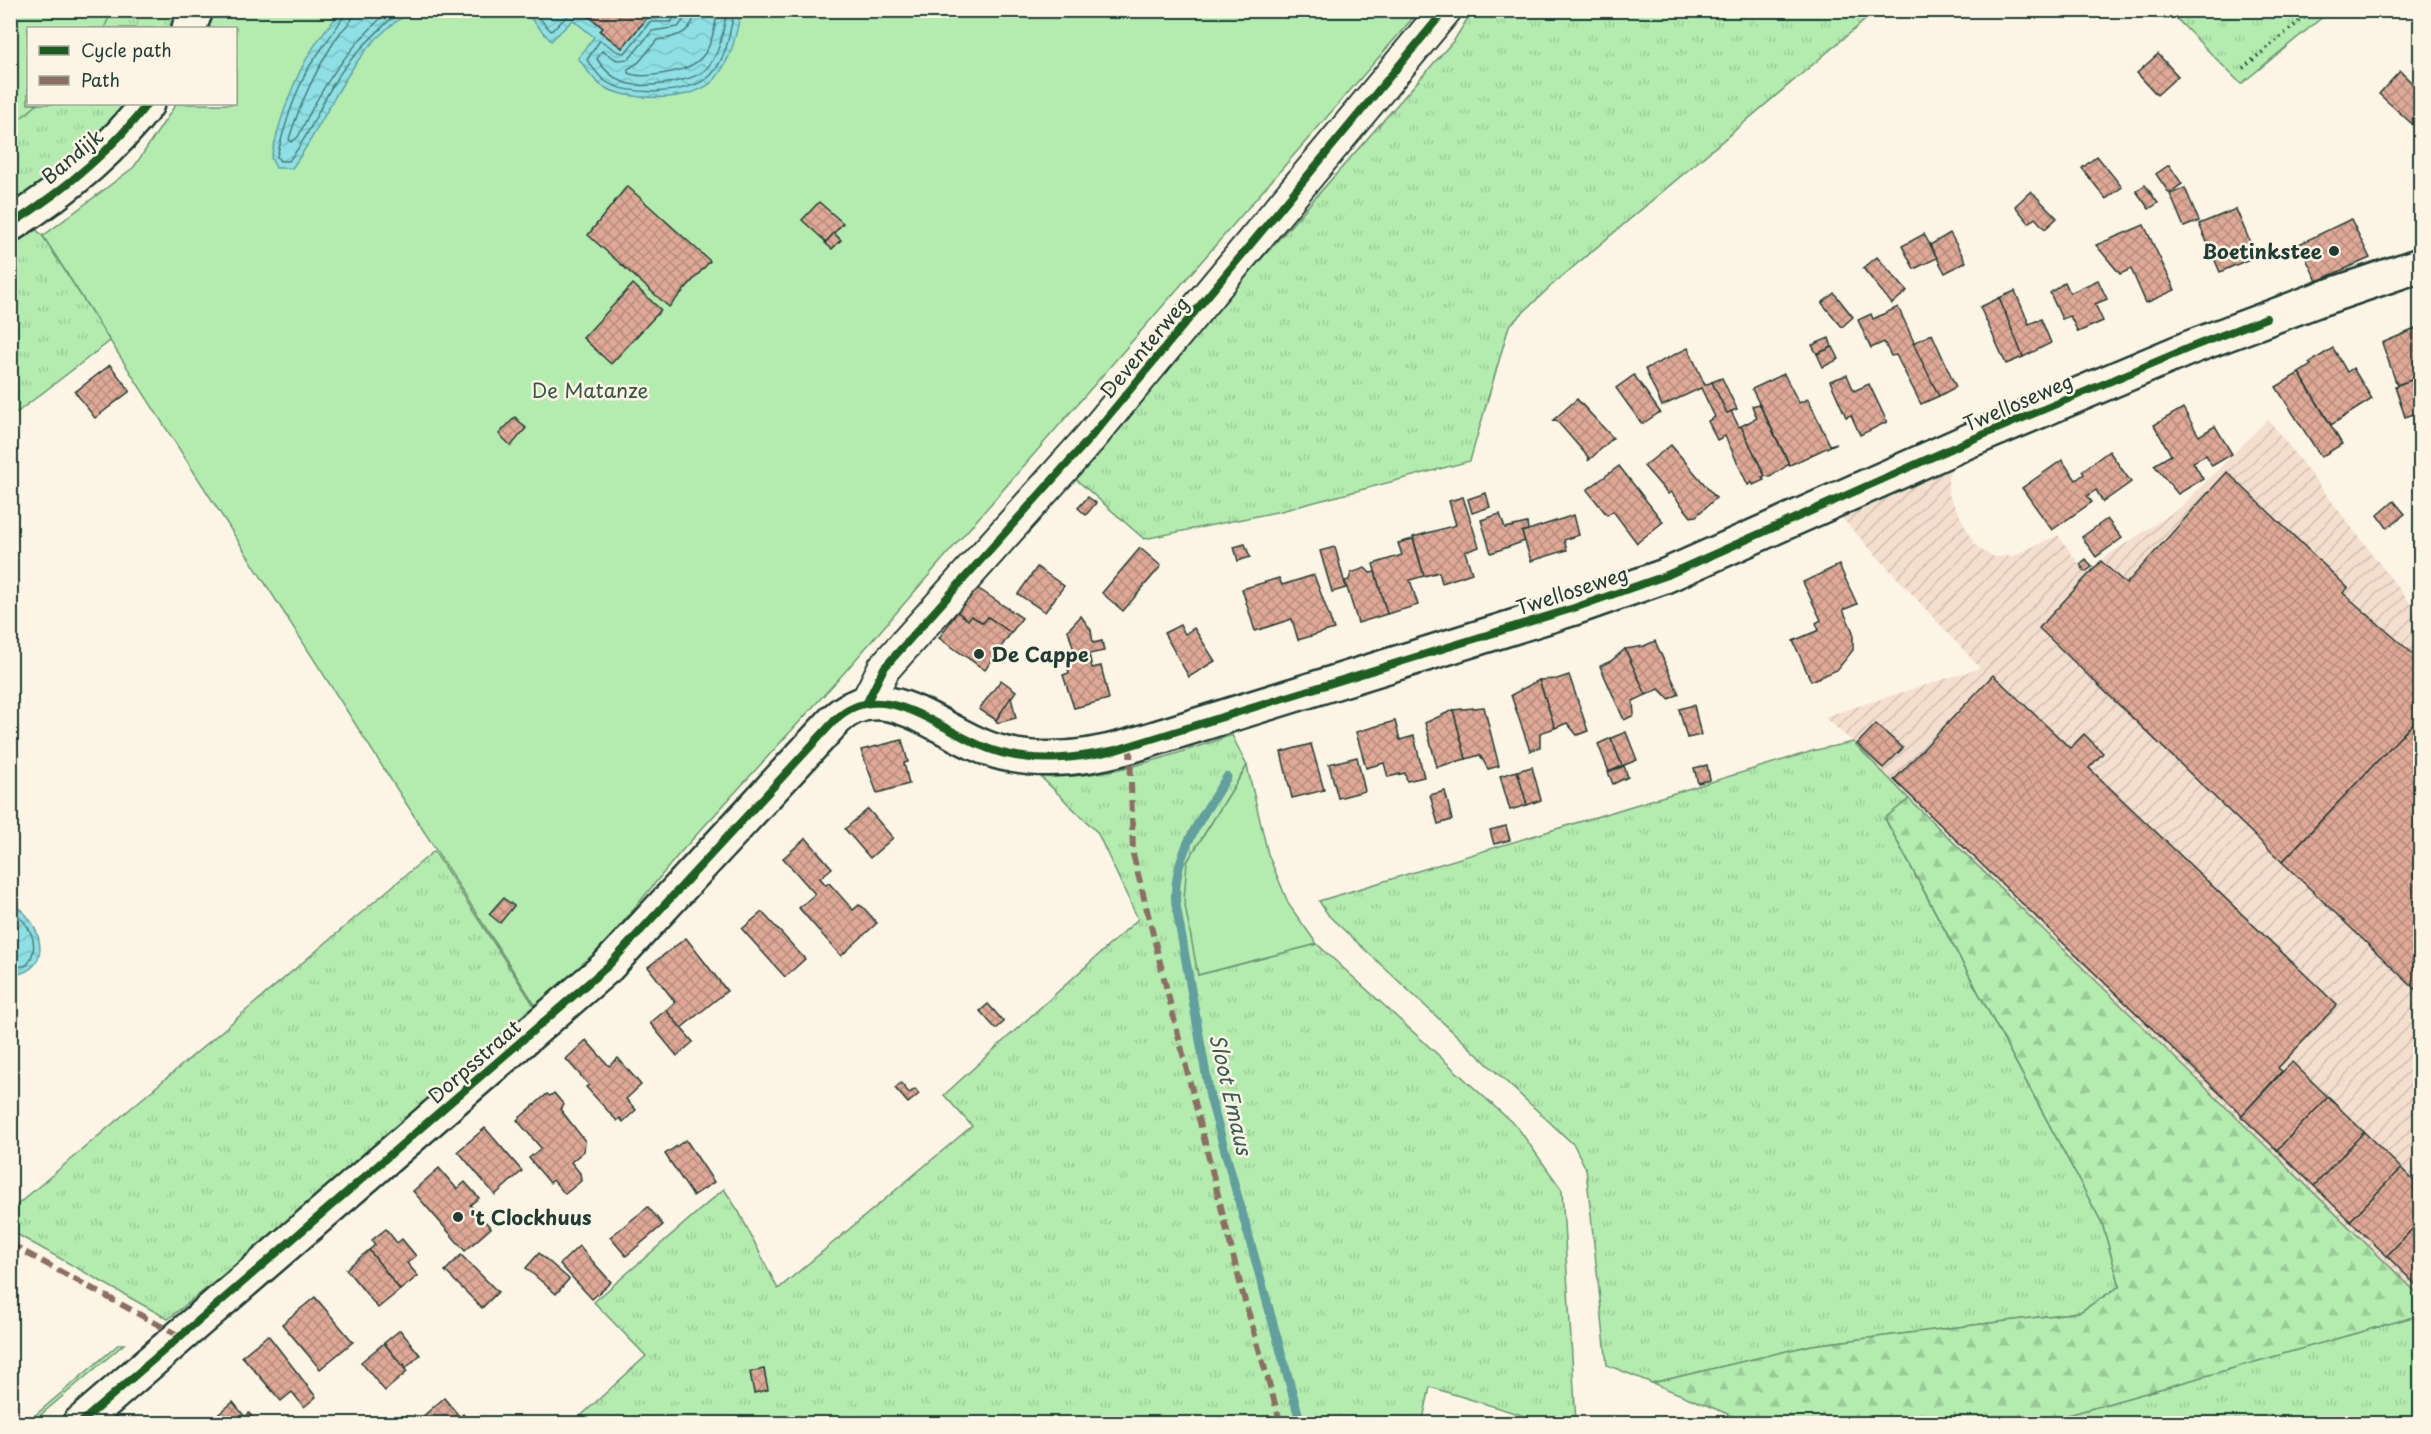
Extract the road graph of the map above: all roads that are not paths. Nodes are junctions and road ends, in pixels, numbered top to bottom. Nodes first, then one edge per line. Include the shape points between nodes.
1 (196, 10) edge
2 (1445, 10) edge
3 (189, 27) edge
4 (146, 105) edge
5 (10, 225) edge
6 (2421, 265) edge
7 (867, 702) junction
8 (79, 1424) edge

1 - 3 main road
2 - 7 street, Deventerweg via 1090,438 884,668
4 - 5 main road, Bandijk via 100,157
6 - 7 main road, Twelloseweg via 2189,348 1665,576 1123,748 1064,759 1008,754 967,741 896,704
7 - 8 main road, Dorpsstraat via 835,720 608,966

